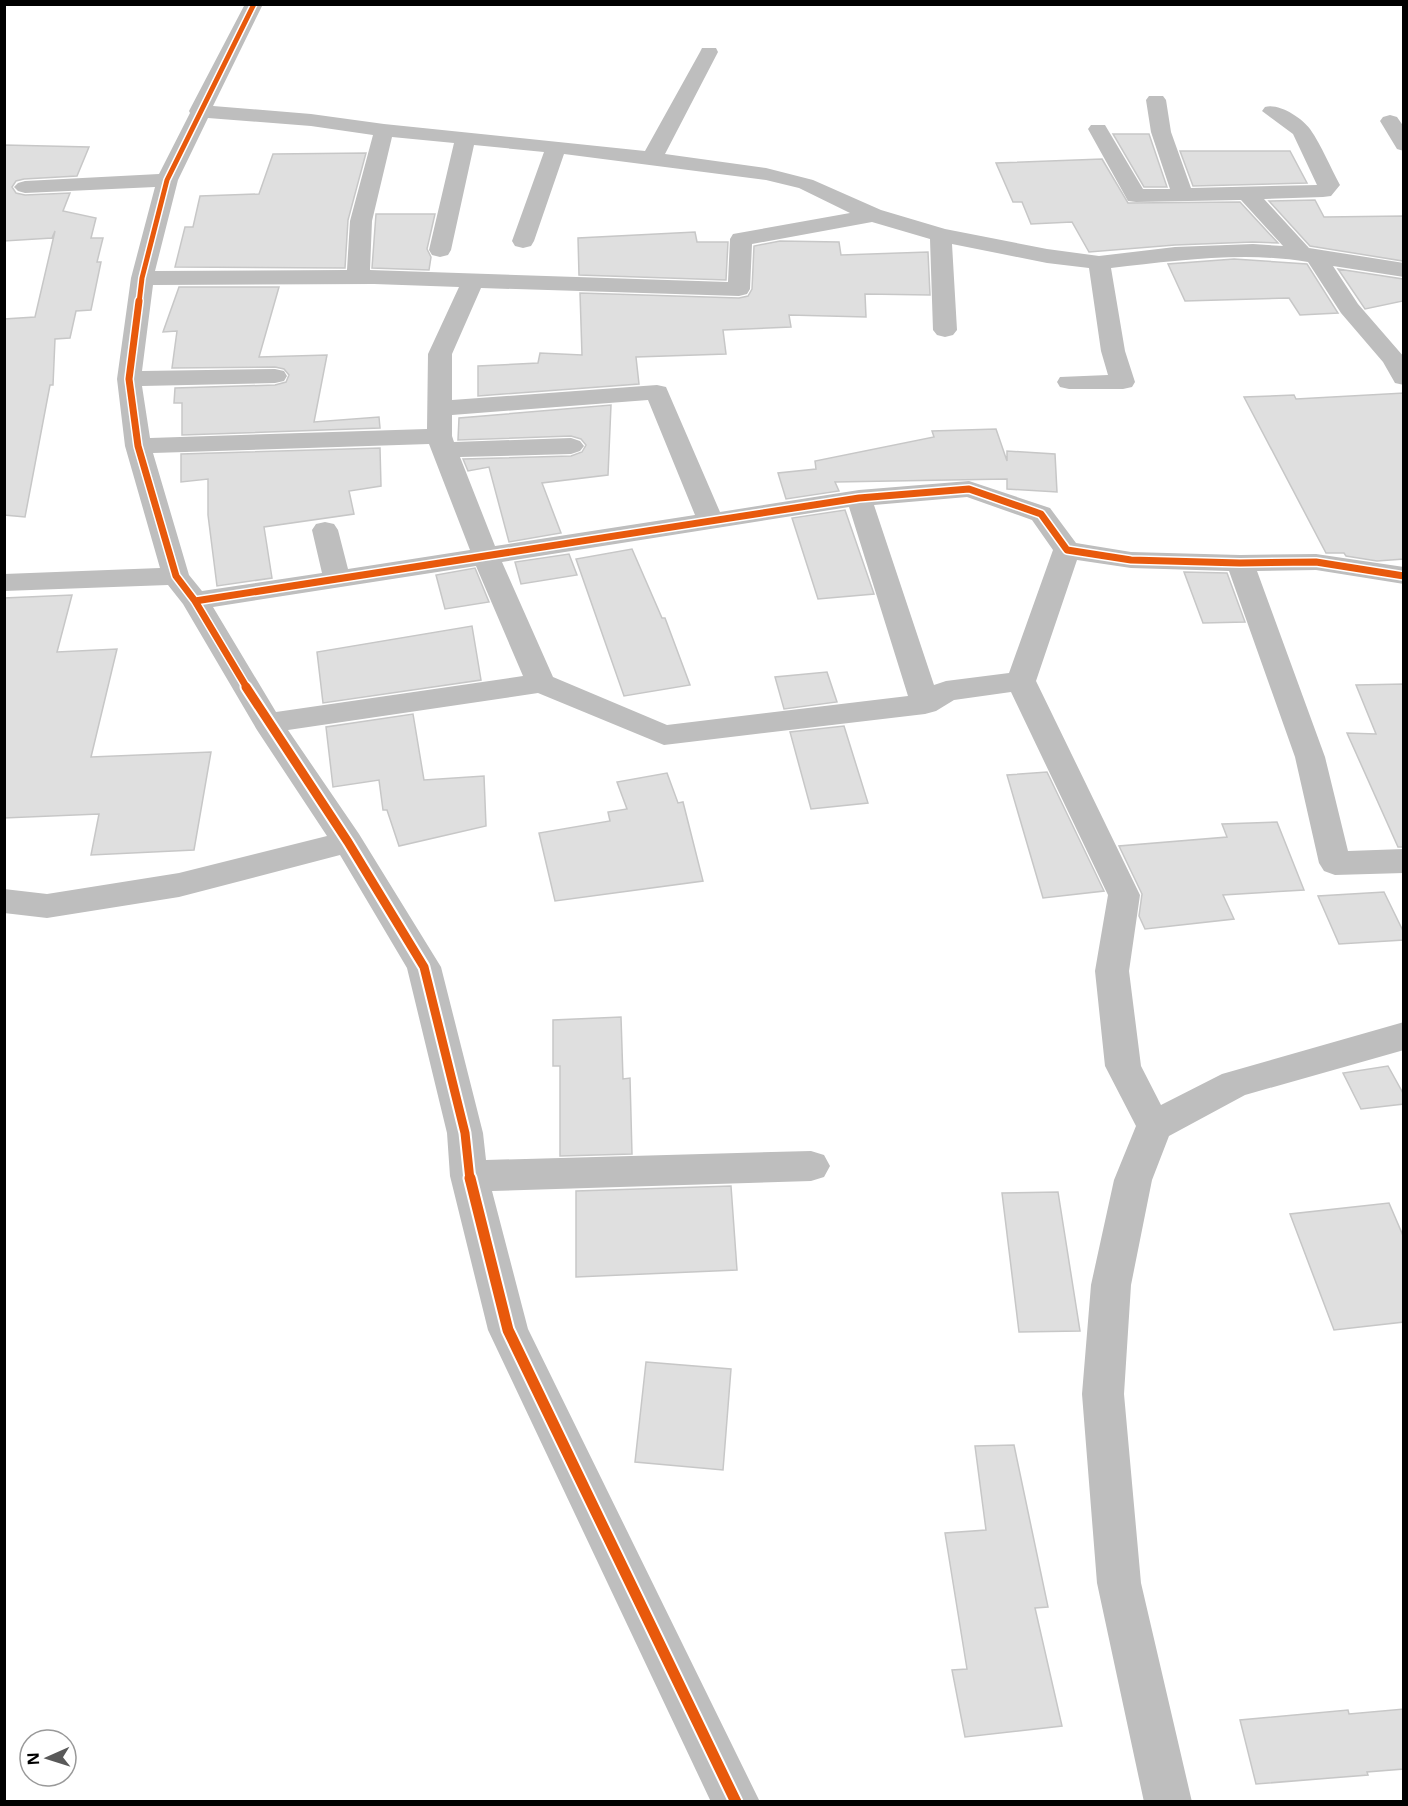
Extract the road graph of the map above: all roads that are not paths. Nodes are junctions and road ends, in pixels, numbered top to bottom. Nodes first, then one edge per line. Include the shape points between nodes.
1 (254, 4) edge
2 (709, 52) dead end
3 (1156, 100) dead end
4 (199, 111) junction
5 (1272, 111) dead end
6 (1390, 121) dead end
7 (1098, 129) dead end
8 (384, 130) junction
9 (465, 138) junction
10 (1404, 145) edge
11 (556, 148) junction
12 (652, 158) junction
13 (166, 180) junction
14 (25, 187) dead end
15 (1247, 193) junction
16 (1182, 194) junction
17 (873, 215) junction
18 (941, 235) junction
19 (523, 241) dead end
20 (440, 250) dead end
21 (1309, 255) junction
22 (1099, 263) junction
23 (1404, 270) edge
24 (358, 277) junction
25 (142, 278) junction
26 (473, 280) junction
27 (945, 330) dead end
28 (275, 376) dead end
29 (1404, 378) edge
30 (129, 379) junction
31 (1069, 382) dead end
32 (439, 408) junction
33 (442, 443) junction
34 (138, 446) junction
35 (571, 446) dead end
36 (859, 498) junction
37 (711, 522) junction
38 (325, 530) dead end
39 (1067, 550) junction
40 (485, 555) junction
41 (1240, 563) junction
42 (1404, 576) edge
43 (337, 580) junction
44 (4, 583) edge
45 (185, 589) junction
46 (1021, 681) junction
47 (541, 683) junction
48 (925, 704) junction
49 (268, 723) junction
50 (348, 842) junction
51 (1404, 861) edge
52 (4, 900) edge
53 (1404, 1036) edge
54 (1154, 1126) junction
55 (811, 1166) dead end
56 (469, 1176) junction
57 (736, 1802) edge
58 (1168, 1802) edge

1 - 4 street
2 - 12 street
3 - 16 street via 1161,132
4 - 8 street
4 - 13 street
5 - 15 street via 1301,131 1329,185 1323,191
6 - 10 street
7 - 16 street via 1136,196
8 - 9 street
8 - 24 street via 361,221
9 - 11 street
9 - 20 street
11 - 12 street
11 - 19 street
12 - 17 street via 766,174 806,184
13 - 14 street
13 - 25 street
15 - 16 street
15 - 21 street
17 - 18 street
17 - 26 street via 741,239 739,289
18 - 22 street
18 - 27 street
21 - 22 street via 1253,251 1174,254
21 - 23 street
21 - 29 street
22 - 31 street via 1113,351 1123,382
24 - 25 street
24 - 26 street
25 - 30 street
26 - 32 street via 440,354
28 - 30 street
30 - 34 street
32 - 33 street
32 - 37 street via 657,392
33 - 34 street
33 - 35 street
33 - 40 street
34 - 45 street
36 - 37 street
36 - 39 street via 969,489 1041,514
36 - 48 street
37 - 40 street
38 - 43 street
39 - 41 street via 1131,560
39 - 46 street
40 - 43 street
40 - 47 street
41 - 42 street via 1316,562
41 - 51 street via 1310,757 1335,863
43 - 45 street
44 - 45 street
45 - 49 street
46 - 48 street via 946,691
46 - 54 street via 1124,895 1112,971 1123,1065
47 - 48 street via 664,735
47 - 49 street
49 - 50 street
50 - 52 street via 179,885 47,906
50 - 56 street via 424,967 465,1133
53 - 54 street via 1235,1084
54 - 58 street via 1133,1180 1111,1285 1103,1395 1119,1583
55 - 56 street
56 - 57 street via 508,1330

